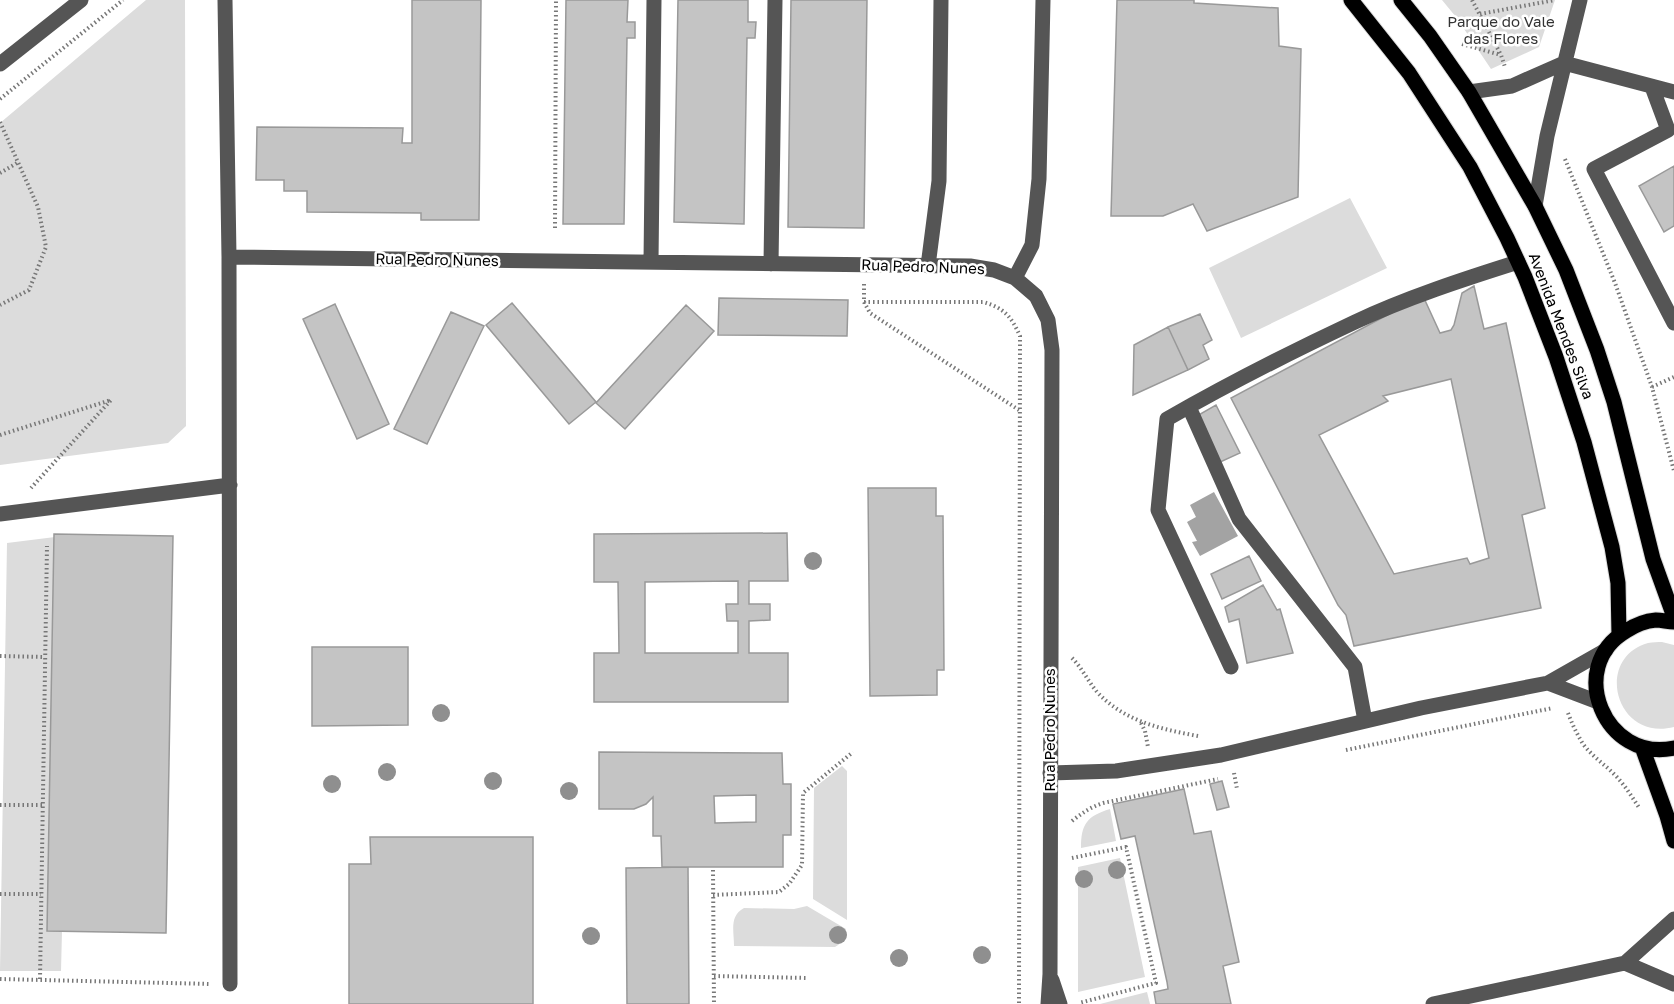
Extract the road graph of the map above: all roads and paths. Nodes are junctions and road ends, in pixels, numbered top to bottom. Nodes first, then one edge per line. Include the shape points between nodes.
1 (81, 0) edge
2 (123, 0) edge
3 (225, 0) edge
4 (556, 0) edge
5 (654, 0) edge
6 (775, 0) edge
7 (941, 0) edge
8 (1043, 0) edge
9 (1351, 0) edge
10 (1401, 0) edge
11 (1472, 0) edge
12 (1555, 0) edge
13 (1580, 0) edge
14 (1480, 14) junction
15 (1457, 36) dead end
16 (1501, 55) junction
17 (1564, 63) junction
18 (0, 64) edge
19 (1506, 70) dead end
20 (1652, 87) junction
21 (1469, 92) junction
22 (1674, 92) edge
23 (0, 99) edge
24 (0, 122) edge
25 (1671, 128) edge
26 (1562, 152) dead end
27 (18, 163) junction
28 (0, 172) edge
29 (1535, 206) junction
30 (555, 228) dead end
31 (229, 258) junction
32 (651, 262) junction
33 (1518, 262) junction
34 (771, 264) junction
35 (928, 266) junction
36 (1015, 278) junction
37 (0, 305) edge
38 (1674, 323) edge
39 (1674, 378) edge
40 (1652, 387) junction
41 (1189, 407) junction
42 (1020, 410) junction
43 (0, 435) edge
44 (1674, 471) edge
45 (230, 486) junction
46 (30, 489) dead end
47 (0, 514) edge
48 (47, 546) dead end
49 (1674, 617) edge
50 (1674, 622) edge
51 (1619, 635) junction
52 (1606, 650) junction
53 (1066, 652) dead end
54 (0, 657) edge
55 (45, 657) junction
56 (1231, 667) dead end
57 (1548, 683) junction
58 (1598, 702) junction
59 (1365, 722) junction
60 (1642, 747) junction
61 (1674, 748) edge
62 (853, 752) dead end
63 (1149, 752) dead end
64 (1336, 752) dead end
65 (1050, 773) junction
66 (1237, 789) dead end
67 (0, 805) edge
68 (43, 805) junction
69 (1642, 812) dead end
70 (1066, 827) dead end
71 (1674, 841) edge
72 (1068, 848) dead end
73 (713, 870) dead end
74 (0, 894) edge
75 (41, 894) junction
76 (713, 895) junction
77 (1674, 919) edge
78 (1625, 963) junction
79 (1050, 974) junction
80 (714, 976) junction
81 (807, 978) dead end
82 (0, 979) edge
83 (40, 979) junction
84 (230, 984) joint
85 (1674, 984) edge
86 (714, 1004) edge
87 (1019, 1004) edge
88 (1048, 1004) edge
89 (1060, 1004) edge
90 (1074, 1004) edge
91 (1433, 1004) edge

1 - 18 street
2 - 23 path
3 - 31 street
4 - 30 path
5 - 32 street
6 - 34 street
7 - 35 street via 939,181
8 - 36 street via 1039,179 1032,245
9 - 33 main road, Avenida Mendes Silva via 1409,74 1470,166
10 - 21 main road, Avenida Mendes Silva
11 - 14 path
12 - 14 path
13 - 17 street
14 - 16 path
15 - 16 path via 1463,44
16 - 19 path
17 - 20 street
17 - 21 street via 1512,86
17 - 29 street
20 - 22 street
20 - 25 street
21 - 29 main road, Avenida Mendes Silva
24 - 27 path
25 - 38 street via 1594,169
26 - 40 path
27 - 28 path
27 - 37 path via 38,207 46,247 28,290
29 - 49 main road, Avenida Mendes Silva via 1566,270 1597,350 1622,430 1653,559
31 - 32 street, Rua Pedro Nunes
31 - 45 street
32 - 34 street, Rua Pedro Nunes
33 - 41 street via 1357,321 1237,379
33 - 51 main road, Avenida Mendes Silva via 1556,357 1596,484 1618,583
34 - 35 street, Rua Pedro Nunes
35 - 36 street, Rua Pedro Nunes via 970,266
36 - 65 street, Rua Pedro Nunes via 1036,296 1048,320 1052,350
39 - 40 path
40 - 44 path
41 - 56 street via 1167,419 1158,510
41 - 59 street via 1239,519 1355,667
42 - 42 path via 870,313 864,302 996,305 1014,322 1020,336
42 - 87 path
43 - 46 path via 111,400
45 - 47 street
45 - 84 street
48 - 55 path
50 - 51 main road via 1654,620
51 - 52 main road
52 - 57 street
52 - 58 main road via 1598,666
53 - 63 path via 1097,692 1141,723
54 - 55 path
55 - 68 path
57 - 58 street
57 - 59 street
58 - 60 main road via 1607,722 1622,737
59 - 65 street via 1198,758 1116,771
60 - 61 main road
60 - 71 main road
62 - 76 path via 803,793 802,865 789,884 779,892
64 - 69 path via 1553,708 1567,712 1584,745 1622,783
65 - 79 street, Rua Pedro Nunes
66 - 70 path via 1234,773 1093,807
67 - 68 path
68 - 75 path
72 - 90 path via 1072,858 1126,847 1156,983
73 - 76 path
74 - 75 path
75 - 83 path
76 - 80 path
77 - 78 street
78 - 85 street
78 - 91 street
79 - 88 street, Rua Pedro Nunes
79 - 89 street, Rua Pedro Nunes
80 - 81 path
80 - 86 path
82 - 83 path
83 - 84 path

